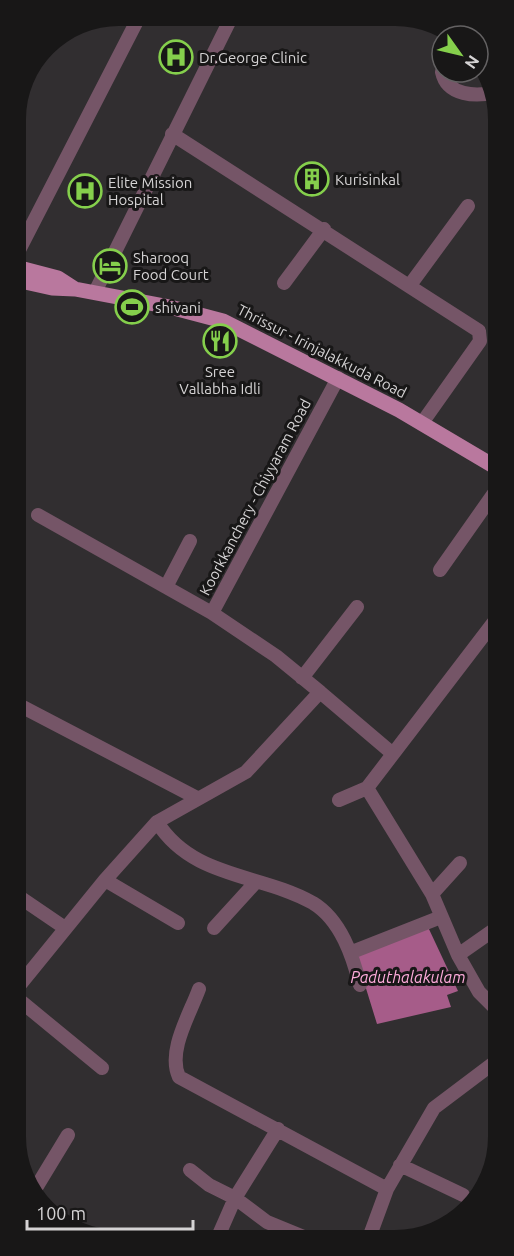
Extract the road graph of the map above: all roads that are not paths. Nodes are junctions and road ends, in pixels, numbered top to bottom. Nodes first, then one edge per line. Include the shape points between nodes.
1 (134, 26) edge
2 (225, 26) edge
3 (448, 84) edge
4 (485, 94) edge
5 (172, 134) junction
6 (468, 206) dead end
7 (324, 229) junction
8 (26, 237) edge
9 (26, 270) edge
10 (26, 282) edge
11 (284, 283) dead end
12 (410, 285) junction
13 (75, 289) junction
14 (95, 292) junction
15 (338, 378) junction
16 (422, 423) junction
17 (488, 463) edge
18 (488, 502) edge
19 (38, 515) dead end
20 (189, 541) dead end
21 (440, 570) dead end
22 (166, 587) junction
23 (357, 607) dead end
24 (212, 613) junction
25 (488, 630) edge
26 (302, 678) junction
27 (320, 692) junction
28 (26, 709) edge
29 (393, 754) junction
30 (367, 789) junction
31 (197, 798) junction
32 (339, 800) dead end
33 (157, 822) junction
34 (460, 863) dead end
35 (105, 880) junction
36 (255, 883) junction
37 (432, 894) junction
38 (26, 902) edge
39 (441, 917) junction
40 (178, 922) dead end
41 (65, 928) junction
42 (214, 928) dead end
43 (488, 934) edge
44 (352, 952) junction
45 (458, 955) junction
46 (26, 977) edge
47 (360, 985) dead end
48 (199, 989) dead end
49 (488, 1001) edge
50 (26, 1006) edge
51 (488, 1067) edge
52 (102, 1068) dead end
53 (278, 1129) junction
54 (68, 1135) dead end
55 (400, 1165) junction
56 (190, 1170) dead end
57 (38, 1184) edge
58 (387, 1189) junction
59 (463, 1195) dead end
60 (235, 1198) junction
61 (221, 1230) edge
62 (286, 1230) edge
63 (372, 1230) edge

1 - 8 street
2 - 5 street
3 - 4 street via 456,90
5 - 7 street
5 - 14 street
6 - 12 street
7 - 11 street
7 - 12 street
9 - 13 main road, Thrissur - Irinjalakkuda Road via 58,278
10 - 13 main road
12 - 16 street via 479,331 480,341
13 - 14 main road, Thrissur - Irinjalakkuda Road
14 - 15 main road, Thrissur - Irinjalakkuda Road via 223,321
15 - 16 main road, Thrissur - Irinjalakkuda Road
15 - 24 street, Koorkkanchery - Chiyyaram Road
16 - 17 main road, Thrissur - Irinjalakkuda Road
18 - 21 street
19 - 22 street
20 - 22 street
22 - 24 street
23 - 26 street
24 - 26 street, Koorkkanchery - Chiyyaram Road
25 - 29 street
26 - 27 street, Koorkkanchery - Chiyyaram Road
27 - 29 street, Koorkkanchery - Chiyyaram Road
27 - 31 street via 246,772
28 - 31 street
29 - 30 street
30 - 32 street
30 - 37 street
31 - 33 street
33 - 35 street
33 - 36 street via 178,849
34 - 37 street
35 - 40 street
35 - 41 street
36 - 42 street
36 - 44 street via 314,904
37 - 39 street
38 - 41 street
39 - 44 street
39 - 45 street
41 - 46 street
43 - 45 street
44 - 47 street
45 - 49 street
48 - 53 street via 176,1053 174,1066 179,1077
50 - 52 street
51 - 55 street via 434,1108
53 - 58 street
53 - 60 street
54 - 57 street
55 - 58 street
55 - 59 street
56 - 60 street
58 - 63 street
60 - 61 street
60 - 62 street via 267,1222

